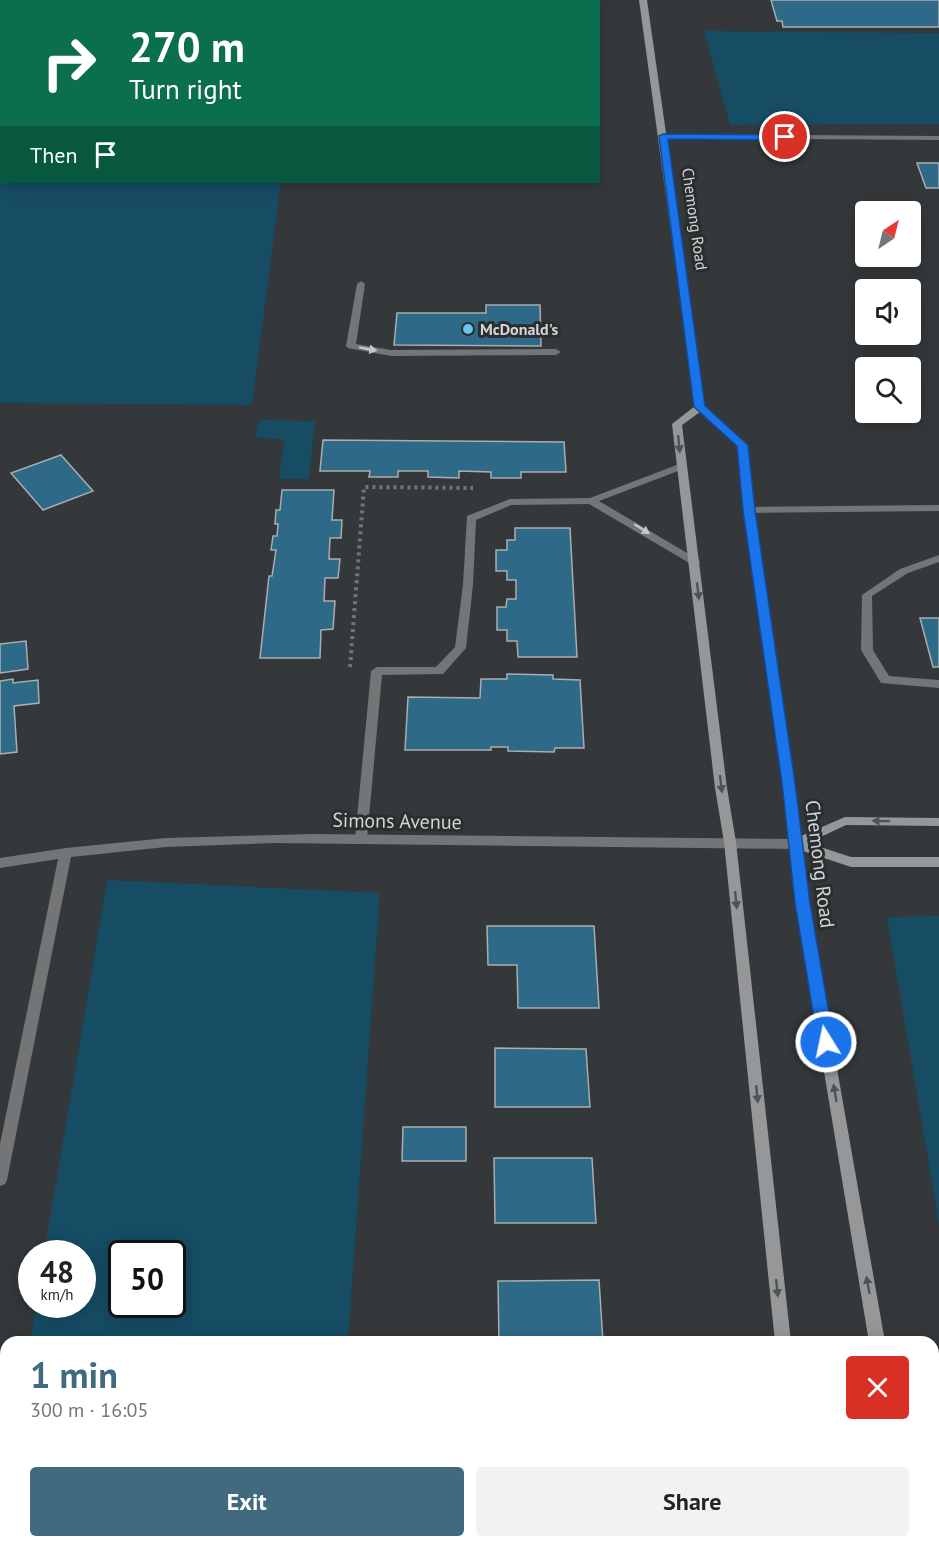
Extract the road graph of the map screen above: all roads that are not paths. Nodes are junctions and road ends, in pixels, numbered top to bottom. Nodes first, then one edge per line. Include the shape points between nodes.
1 (643, 0) edge
2 (663, 136) junction
3 (939, 138) edge
4 (360, 284) dead end
5 (556, 352) dead end
6 (700, 407) junction
7 (682, 466) junction
8 (591, 501) junction
9 (939, 508) edge
10 (749, 510) junction
11 (939, 558) edge
12 (694, 562) junction
13 (939, 684) edge
14 (939, 822) edge
15 (361, 839) junction
16 (730, 842) junction
17 (795, 844) junction
18 (66, 853) junction
19 (939, 862) edge
20 (0, 863) edge
21 (0, 1180) edge
22 (782, 1336) edge
23 (876, 1336) edge

1 - 2 main road, Chemong Road
2 - 3 street
2 - 6 main road, Chemong Road
4 -> 5 street via 351,346 391,353
6 -> 7 main road via 677,424
6 - 10 main road, Chemong Road via 742,445
7 - 8 street
7 - 12 main road
8 -> 12 street
8 - 15 street via 510,502 471,518 460,648 440,671 377,671
9 - 10 street
10 - 17 main road, Chemong Road
11 - 13 street via 904,571 867,594 867,650 885,680
12 -> 16 main road
14 -> 17 main road via 845,821
15 - 16 street, Simons Avenue
15 - 18 street, Simons Avenue via 188,841
16 - 17 street, Simons Avenue
16 -> 22 main road
17 - 19 main road via 851,862
23 -> 17 main road, Chemong Road
18 - 20 street, Simons Avenue
18 - 21 street

